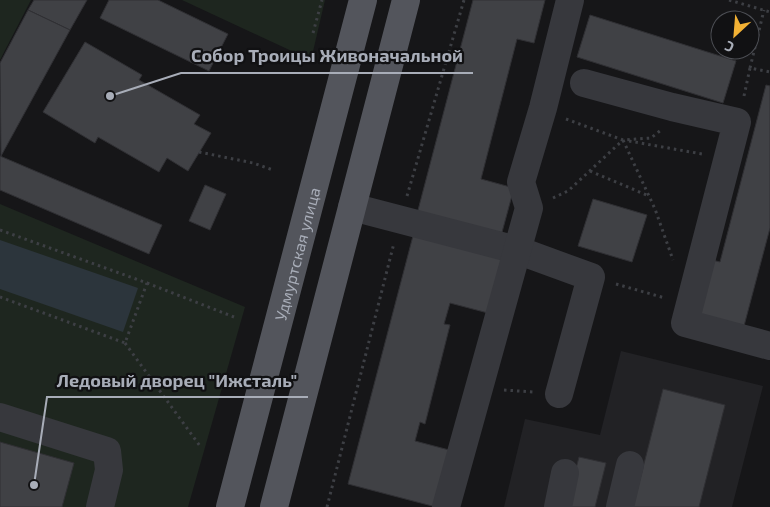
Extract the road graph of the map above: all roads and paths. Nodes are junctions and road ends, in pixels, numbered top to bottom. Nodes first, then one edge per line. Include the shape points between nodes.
1 (322, 0) edge
2 (363, 0) edge
3 (406, 0) edge
4 (464, 0) edge
5 (570, 0) edge
6 (730, 0) edge
7 (764, 10) junction
8 (770, 12) edge
9 (314, 33) dead end
10 (750, 68) junction
11 (770, 72) edge
12 (584, 83) dead end
13 (543, 108) junction
14 (737, 122) junction
15 (666, 126) dead end
16 (623, 140) junction
17 (200, 152) dead end
18 (728, 158) junction
19 (274, 170) dead end
20 (590, 171) junction
21 (649, 196) junction
22 (352, 207) junction
23 (528, 208) junction
24 (400, 220) junction
25 (0, 230) edge
26 (517, 250) junction
27 (674, 262) dead end
28 (591, 277) junction
29 (147, 283) junction
30 (0, 297) edge
31 (690, 305) junction
32 (234, 318) dead end
33 (125, 343) junction
34 (770, 346) edge
35 (479, 388) junction
36 (559, 394) joint
37 (0, 417) edge
38 (200, 446) dead end
39 (630, 465) dead end
40 (565, 474) dead end
41 (100, 507) edge
42 (230, 507) edge
43 (274, 507) edge
44 (327, 507) edge
45 (446, 507) edge
46 (558, 507) edge
47 (620, 507) edge

1 - 9 path
2 - 42 main road, Удмуртская улица
3 - 22 main road
4 - 24 path
5 - 13 lane
6 - 7 path
7 - 8 path
7 - 10 path
10 - 11 path
10 - 14 path
12 - 14 lane
13 - 16 path
13 - 23 lane via 521,182
14 - 18 lane
15 - 16 path via 651,138
16 - 18 path
16 - 20 path
16 - 21 path
17 - 19 path
18 - 31 lane
20 - 21 path
20 - 23 path via 568,191
21 - 27 path
22 - 24 lane
22 - 43 main road
23 - 26 lane
24 - 26 lane
24 - 44 path
25 - 29 path
26 - 28 lane
26 - 35 lane
28 - 31 path
28 - 36 lane
29 - 32 path
29 - 33 path
30 - 33 path
31 - 34 lane via 685,323
33 - 38 path
35 - 36 path
35 - 45 lane
37 - 41 lane via 107,451 109,470
39 - 47 lane
40 - 46 lane

